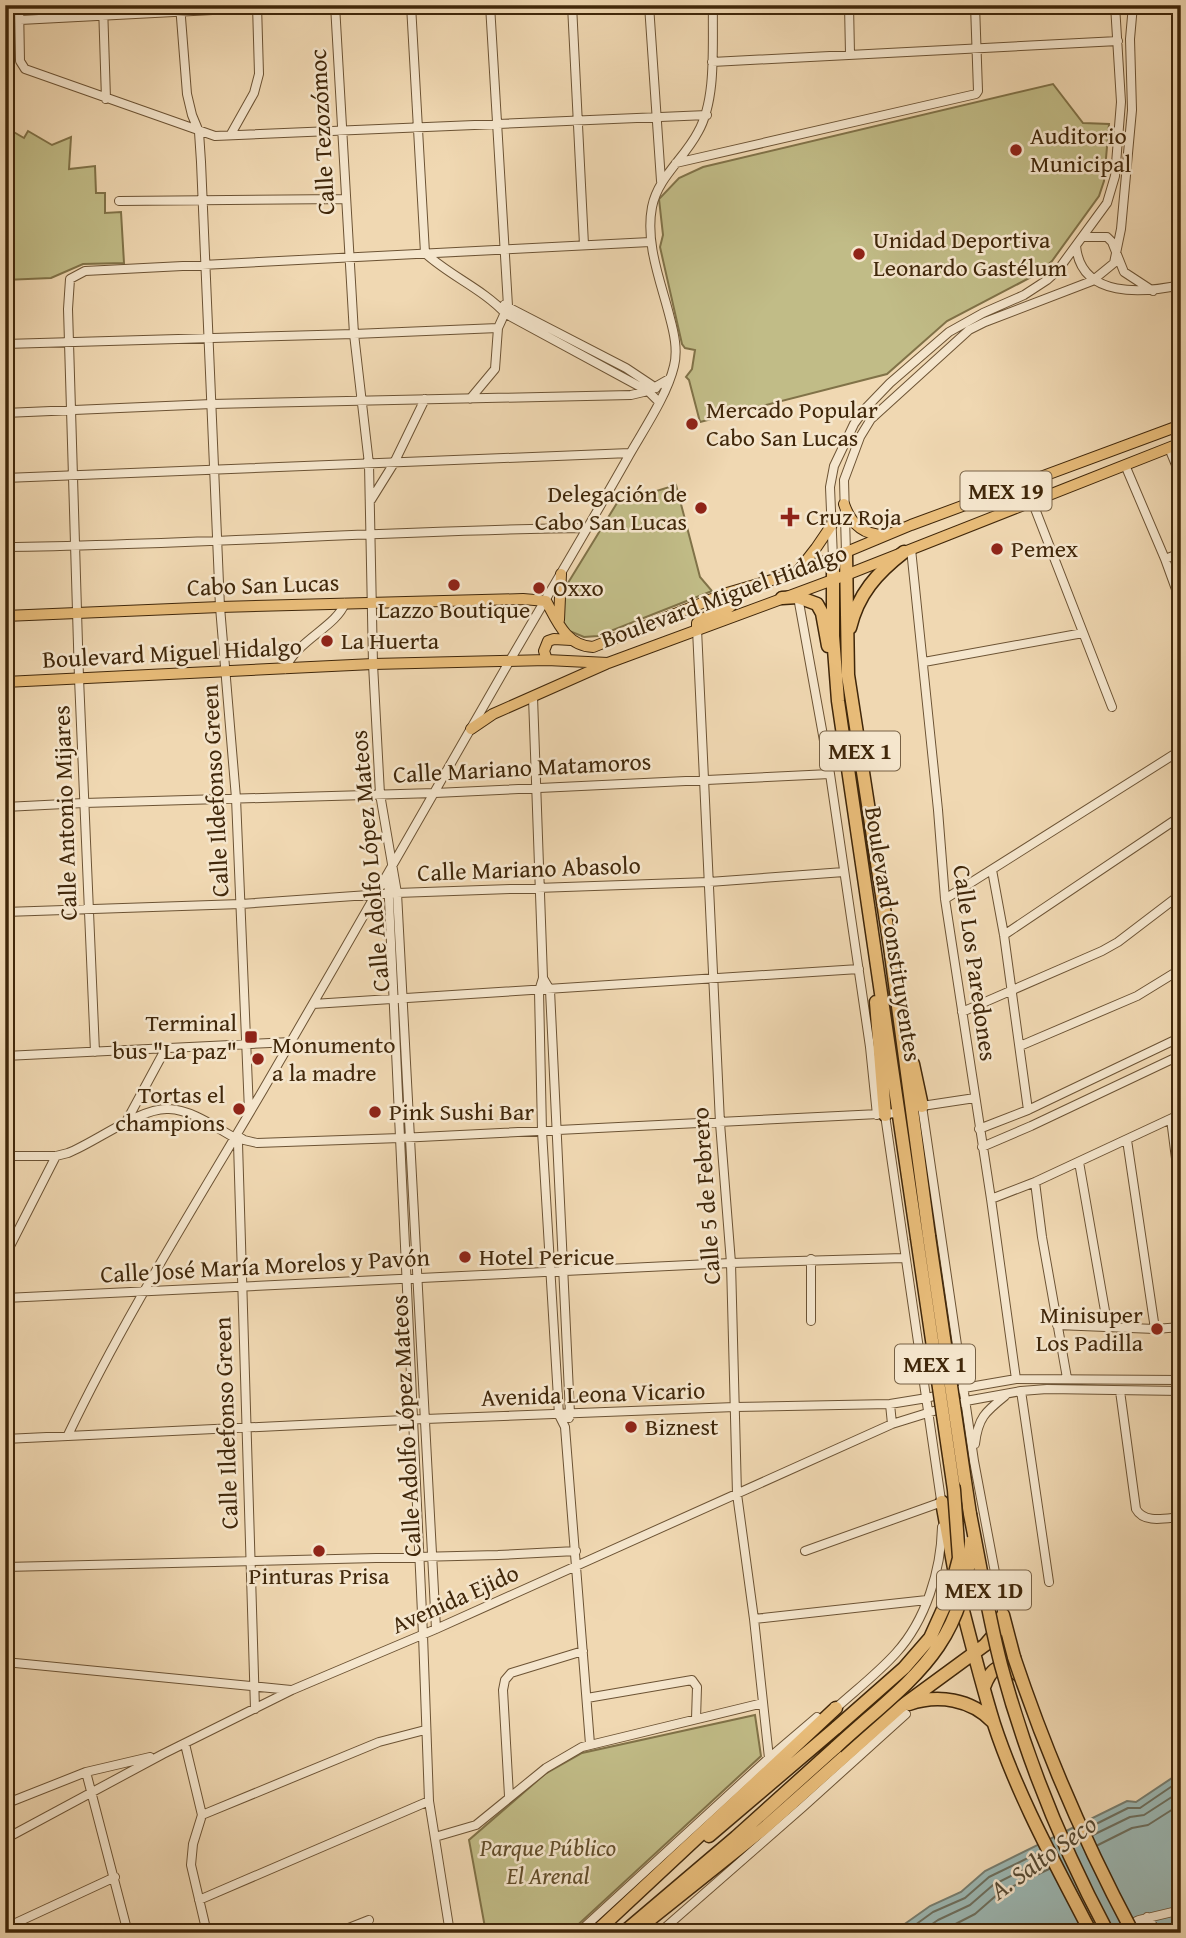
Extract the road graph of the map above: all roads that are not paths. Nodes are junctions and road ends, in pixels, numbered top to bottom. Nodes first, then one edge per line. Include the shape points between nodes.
1 (19, 5) edge
2 (103, 5) edge
3 (308, 5) edge
4 (335, 5) edge
5 (411, 5) edge
6 (490, 5) edge
7 (572, 5) edge
8 (649, 5) edge
9 (713, 5) edge
10 (849, 5) edge
11 (975, 5) edge
12 (1115, 5) edge
13 (1133, 5) edge
14 (258, 6) edge
15 (180, 8) edge
16 (103, 15) junction
17 (20, 20) junction
18 (1118, 41) junction
19 (978, 48) junction
20 (850, 54) junction
21 (712, 62) junction
22 (106, 99) junction
23 (707, 115) junction
24 (657, 117) junction
25 (578, 120) junction
26 (497, 122) junction
27 (419, 126) junction
28 (341, 131) junction
29 (199, 132) junction
30 (231, 134) junction
31 (676, 163) junction
32 (662, 181) junction
33 (345, 198) junction
34 (203, 199) junction
35 (119, 201) dead end
36 (1084, 237) junction
37 (650, 242) junction
38 (584, 245) junction
39 (1076, 246) junction
40 (505, 247) junction
41 (425, 253) junction
42 (1117, 256) junction
43 (349, 257) junction
44 (206, 265) junction
45 (1096, 279) junction
46 (1181, 285) edge
47 (1153, 291) junction
48 (507, 310) junction
49 (498, 328) junction
50 (354, 334) junction
51 (210, 337) junction
52 (69, 341) junction
53 (5, 344) edge
54 (669, 379) junction
55 (651, 389) junction
56 (470, 398) junction
57 (660, 398) junction
58 (425, 399) junction
59 (363, 401) junction
60 (212, 404) junction
61 (71, 410) junction
62 (5, 413) edge
63 (1181, 425) edge
64 (1181, 443) edge
65 (1169, 448) junction
66 (630, 453) junction
67 (394, 463) junction
68 (369, 464) junction
69 (1125, 465) junction
70 (215, 469) junction
71 (73, 475) junction
72 (1181, 477) edge
73 (5, 478) edge
74 (371, 500) junction
75 (1032, 501) junction
76 (844, 505) junction
77 (832, 523) junction
78 (588, 528) junction
79 (372, 534) junction
80 (892, 534) junction
81 (218, 543) junction
82 (75, 546) junction
83 (5, 547) edge
84 (908, 551) junction
85 (846, 552) junction
86 (1181, 553) edge
87 (833, 558) junction
88 (1165, 559) junction
89 (796, 573) junction
90 (561, 574) junction
91 (839, 577) junction
92 (727, 593) junction
93 (798, 597) junction
94 (782, 598) junction
95 (546, 601) junction
96 (372, 602) junction
97 (345, 603) junction
98 (1181, 603) edge
99 (220, 607) junction
100 (77, 614) junction
101 (5, 616) edge
102 (559, 625) junction
103 (697, 629) junction
104 (1083, 633) junction
105 (571, 640) junction
106 (846, 645) junction
107 (547, 660) junction
108 (510, 661) junction
109 (923, 662) junction
110 (608, 663) junction
111 (373, 664) junction
112 (285, 669) junction
113 (227, 671) junction
114 (79, 678) junction
115 (5, 682) edge
116 (533, 697) junction
117 (838, 701) junction
118 (1112, 707) dead end
119 (471, 729) junction
120 (1181, 750) edge
121 (830, 774) junction
122 (704, 779) junction
123 (536, 788) junction
124 (435, 793) junction
125 (380, 794) junction
126 (236, 798) junction
127 (84, 803) junction
128 (5, 807) edge
129 (1181, 816) edge
130 (992, 870) junction
131 (390, 872) junction
132 (844, 872) junction
133 (709, 882) junction
134 (540, 886) junction
135 (393, 894) junction
136 (1181, 894) edge
137 (375, 897) junction
138 (945, 899) junction
139 (241, 904) junction
140 (88, 909) junction
141 (5, 912) edge
142 (1004, 935) junction
143 (890, 947) junction
144 (859, 969) junction
145 (1181, 969) edge
146 (713, 977) junction
147 (543, 978) junction
148 (550, 990) junction
149 (1012, 990) junction
150 (539, 991) junction
151 (398, 999) junction
152 (313, 1004) junction
153 (962, 1012) junction
154 (1181, 1037) edge
155 (291, 1042) junction
156 (247, 1045) junction
157 (1020, 1046) junction
158 (166, 1048) junction
159 (95, 1052) junction
160 (1181, 1055) edge
161 (5, 1056) edge
162 (975, 1098) junction
163 (922, 1106) junction
164 (1028, 1110) junction
165 (249, 1113) junction
166 (887, 1114) junction
167 (1181, 1114) edge
168 (1171, 1119) junction
169 (720, 1123) junction
170 (125, 1124) junction
171 (979, 1129) junction
172 (557, 1130) junction
173 (542, 1131) junction
174 (236, 1136) junction
175 (400, 1138) junction
176 (410, 1138) junction
177 (1128, 1140) junction
178 (982, 1147) junction
179 (5, 1156) edge
180 (56, 1156) junction
181 (1079, 1162) junction
182 (1035, 1182) junction
183 (1181, 1198) edge
184 (991, 1199) junction
185 (923, 1237) junction
186 (5, 1256) edge
187 (904, 1258) junction
188 (811, 1259) junction
189 (731, 1263) junction
190 (550, 1272) junction
191 (564, 1272) junction
192 (406, 1278) junction
193 (417, 1278) junction
194 (241, 1286) junction
195 (142, 1292) junction
196 (5, 1298) edge
197 (811, 1321) dead end
198 (1057, 1325) junction
199 (1181, 1327) edge
200 (1108, 1328) junction
201 (1155, 1329) junction
202 (960, 1356) junction
203 (921, 1362) junction
204 (1067, 1378) junction
205 (1016, 1379) junction
206 (1181, 1380) edge
207 (964, 1388) junction
208 (1021, 1391) junction
209 (1120, 1391) junction
210 (1181, 1391) edge
211 (1008, 1394) junction
212 (927, 1398) junction
213 (966, 1401) junction
214 (890, 1404) junction
215 (735, 1407) junction
216 (929, 1413) junction
217 (570, 1414) junction
218 (559, 1415) junction
219 (425, 1419) junction
220 (413, 1420) junction
221 (892, 1424) junction
222 (246, 1426) junction
223 (565, 1427) junction
224 (68, 1435) junction
225 (5, 1439) edge
226 (975, 1465) junction
227 (937, 1476) junction
228 (737, 1493) junction
229 (942, 1502) junction
230 (970, 1514) junction
231 (1181, 1517) edge
232 (576, 1551) junction
233 (805, 1552) dead end
234 (419, 1557) junction
235 (432, 1557) junction
236 (250, 1561) junction
237 (578, 1566) junction
238 (5, 1567) edge
239 (1049, 1582) dead end
240 (927, 1600) junction
241 (1003, 1615) junction
242 (754, 1619) junction
243 (436, 1629) junction
244 (423, 1635) junction
245 (583, 1651) junction
246 (974, 1653) junction
247 (5, 1662) edge
248 (1020, 1676) junction
249 (254, 1685) junction
250 (984, 1687) junction
251 (292, 1690) junction
252 (587, 1698) junction
253 (763, 1703) junction
254 (836, 1708) junction
255 (256, 1709) junction
256 (903, 1711) junction
257 (696, 1719) junction
258 (995, 1726) junction
259 (425, 1730) junction
260 (185, 1744) junction
261 (590, 1744) junction
262 (163, 1754) junction
263 (769, 1758) junction
264 (86, 1772) junction
265 (90, 1793) junction
266 (509, 1796) junction
267 (429, 1801) junction
268 (5, 1804) edge
269 (202, 1815) junction
270 (435, 1837) junction
271 (5, 1839) edge
272 (115, 1877) junction
273 (199, 1900) junction
274 (1181, 1910) edge
275 (616, 1913) junction
276 (1147, 1917) junction
277 (369, 1920) dead end
278 (5, 1928) edge
279 (128, 1933) edge
280 (207, 1933) edge
281 (337, 1933) edge
282 (450, 1933) edge
283 (578, 1933) edge
284 (595, 1933) edge
285 (623, 1933) edge
286 (633, 1933) edge
287 (659, 1933) edge
288 (1091, 1933) edge
289 (1109, 1933) edge
290 (1133, 1933) edge
291 (1158, 1933) edge

1 - 17 street
2 - 16 street
3 - 14 street
4 - 28 street, Calle Tezozómoc
5 - 27 street
6 - 26 street
7 - 25 street
8 - 24 street
9 - 21 street
10 - 20 street
11 - 19 street
12 - 18 street, Boulevard Constituyentes
13 - 42 street via 1132,110
14 - 15 street
14 - 30 street via 259,74 254,93
15 - 16 street
15 - 29 street, Calle Ildefonso Green via 187,94
16 - 17 street
16 - 22 street
17 - 22 street via 21,65
18 - 19 street
18 - 36 street, Boulevard Constituyentes via 1121,102 1114,186
19 - 20 street
19 - 31 street via 978,93
20 - 21 street
21 - 23 street
22 - 29 street
23 - 24 street
23 - 31 street
24 - 25 street
24 - 32 street
25 - 26 street
25 - 38 street
26 - 27 street
26 - 40 street
27 - 28 street
27 - 41 street
28 - 30 street
28 - 33 street, Calle Tezozómoc
29 - 30 street
29 - 34 street, Calle Ildefonso Green
31 - 32 street
32 - 37 street via 653,201
33 - 34 street
33 - 43 street, Calle Tezozómoc
34 - 35 street
34 - 44 street, Calle Ildefonso Green
36 - 39 street, Boulevard Constituyentes
36 - 42 street via 1107,236
37 - 38 street
37 - 54 street via 674,332 676,354
38 - 40 street
39 - 45 street via 1078,261
39 - 77 street, Boulevard Constituyentes via 1047,281 949,332 864,410 834,466
40 - 41 street
40 - 48 street
41 - 43 street
41 - 48 street
42 - 45 street, Boulevard Constituyentes
42 - 47 street via 1129,277
43 - 44 street
43 - 50 street, Calle Adolfo López Mateos
44 - 51 street, Calle Ildefonso Green
44 - 52 street, Calle Antonio Mijares via 85,271 70,279
45 - 47 street via 1110,287
45 - 76 street, Boulevard Constituyentes via 969,330 931,362 871,419 860,437 844,480
46 - 47 street
48 - 49 street
48 - 55 street
49 - 50 street
49 - 56 street via 495,369
50 - 51 street
50 - 59 street, Calle Adolfo López Mateos
51 - 52 street
51 - 60 street, Calle Ildefonso Green
52 - 53 street
52 - 61 street, Calle Antonio Mijares
54 - 55 street
54 - 57 street
55 - 56 street via 631,395
55 - 57 street
56 - 58 street
57 - 66 street
58 - 59 street
58 - 67 street
59 - 60 street
59 - 68 street, Calle Adolfo López Mateos
60 - 61 street
60 - 70 street, Calle Ildefonso Green
61 - 62 street
61 - 71 street, Calle Antonio Mijares
63 - 80 main road, Boulevard Miguel Hidalgo / MEX 19
64 - 65 main road, Boulevard Miguel Hidalgo / MEX 19
65 - 69 main road, Boulevard Miguel Hidalgo / MEX 19
65 - 72 street
66 - 67 street
66 - 78 street
67 - 68 street
67 - 74 street
68 - 70 street
68 - 74 street, Calle Adolfo López Mateos
69 - 75 main road, Boulevard Miguel Hidalgo / MEX 19
69 - 88 street
70 - 71 street
70 - 81 street, Calle Ildefonso Green
71 - 73 street
71 - 82 street, Calle Antonio Mijares
74 - 79 street, Calle Adolfo López Mateos
75 - 84 main road, Boulevard Miguel Hidalgo / MEX 19
75 - 104 street
76 - 80 main road via 863,531
76 - 85 street, Boulevard Constituyentes
77 - 87 street, Boulevard Constituyentes
77 - 89 main road
78 - 79 street
78 - 90 street
79 - 81 street
79 - 96 street, Calle Adolfo López Mateos
80 - 85 main road, Boulevard Miguel Hidalgo / MEX 19
81 - 82 street
81 - 99 street, Calle Ildefonso Green
82 - 83 street
82 - 100 street, Calle Antonio Mijares
84 - 91 main road, Boulevard Miguel Hidalgo / MEX 19
84 - 106 highway via 878,574 862,594
84 - 109 street, Calle Los Paredones
85 - 87 main road, Boulevard Miguel Hidalgo / MEX 19
85 - 91 highway, Boulevard Constituyentes / MEX 1
86 - 88 street
87 - 89 main road, Boulevard Miguel Hidalgo
87 - 91 highway, Boulevard Constituyentes / MEX 1
88 - 98 street
89 - 92 main road, Boulevard Miguel Hidalgo
90 - 95 street
90 - 102 main road
91 - 94 main road, Boulevard Miguel Hidalgo
91 - 106 highway, Boulevard Constituyentes / MEX 1
91 - 117 highway, Boulevard Constituyentes / MEX 1 via 833,636
92 - 103 main road via 731,606 702,617
92 - 105 main road, Boulevard Miguel Hidalgo via 593,647
93 - 94 highway
93 - 117 highway via 820,609
93 - 121 street
94 - 103 main road, Boulevard Miguel Hidalgo
95 - 96 main road, Cabo San Lucas
95 - 102 main road, Boulevard Miguel Hidalgo
95 - 108 street
96 - 97 main road, Cabo San Lucas
96 - 111 street, Calle Adolfo López Mateos
97 - 99 main road, Cabo San Lucas
97 - 112 street via 293,653
99 - 100 main road, Cabo San Lucas
99 - 113 street, Calle Ildefonso Green
100 - 101 main road, Cabo San Lucas
100 - 114 street, Calle Antonio Mijares
102 - 105 main road, Boulevard Miguel Hidalgo
103 - 110 main road, Boulevard Miguel Hidalgo
103 - 122 street, Calle 5 de Febrero
104 - 109 street
104 - 118 street
105 - 107 main road via 548,642
106 - 143 highway, Boulevard Constituyentes / MEX 1
107 - 108 main road, Boulevard Miguel Hidalgo
107 - 110 main road, Boulevard Miguel Hidalgo
108 - 111 main road, Boulevard Miguel Hidalgo
108 - 119 street
109 - 138 street, Calle Los Paredones
110 - 116 main road
111 - 112 main road, Boulevard Miguel Hidalgo
111 - 125 street, Calle Adolfo López Mateos
112 - 113 main road, Boulevard Miguel Hidalgo
113 - 114 main road, Boulevard Miguel Hidalgo
113 - 126 street, Calle Ildefonso Green
114 - 115 main road, Boulevard Miguel Hidalgo
114 - 127 street, Calle Antonio Mijares
116 - 119 main road
116 - 123 street
117 - 166 highway, Boulevard Constituyentes / MEX 1 via 875,949
119 - 124 street
120 - 130 street
121 - 122 street, Calle Mariano Matamoros
121 - 132 street
122 - 123 street, Calle Mariano Matamoros
122 - 133 street, Calle 5 de Febrero
123 - 124 street, Calle Mariano Matamoros
123 - 134 street
124 - 125 street, Calle Mariano Matamoros
124 - 131 street
125 - 126 street, Calle Mariano Matamoros
125 - 131 street, Calle Adolfo López Mateos
126 - 127 street, Calle Mariano Matamoros
126 - 139 street, Calle Ildefonso Green
127 - 128 street, Calle Mariano Matamoros
127 - 140 street, Calle Antonio Mijares
129 - 142 street
130 - 138 street
130 - 142 street
131 - 135 street, Calle Adolfo López Mateos
131 - 137 street
132 - 133 street, Calle Mariano Abasolo
132 - 144 street
133 - 134 street, Calle Mariano Abasolo
133 - 146 street, Calle 5 de Febrero
134 - 135 street, Calle Mariano Abasolo
134 - 147 street
135 - 137 street, Calle Mariano Abasolo
135 - 151 street, Calle Adolfo López Mateos
136 - 149 street via 1110,947
137 - 139 street, Calle Mariano Abasolo
137 - 152 street
138 - 153 street, Calle Los Paredones
139 - 140 street, Calle Mariano Abasolo
139 - 156 street, Calle Ildefonso Green
140 - 141 street, Calle Mariano Abasolo
140 - 159 street, Calle Antonio Mijares
142 - 149 street
143 - 163 highway
143 - 185 highway, MEX 1
144 - 146 street
144 - 166 street
145 - 157 street via 1137,996
146 - 148 street
146 - 169 street, Calle 5 de Febrero
147 - 148 street
147 - 150 street
148 - 150 street
148 - 172 street
149 - 153 street
149 - 157 street
150 - 151 street
150 - 173 street
151 - 152 street
151 - 175 street, Calle Adolfo López Mateos
151 - 176 street, Calle Adolfo López Mateos
152 - 155 street
153 - 162 street, Calle Los Paredones
154 - 164 street
155 - 156 street
155 - 165 street
156 - 158 street
156 - 165 street, Calle Ildefonso Green
157 - 164 street
158 - 159 street
158 - 170 street
159 - 161 street
160 - 178 street
162 - 163 street
162 - 171 street, Calle Los Paredones
163 - 202 street
164 - 171 street
165 - 174 street
166 - 169 street
166 - 185 highway, Boulevard Constituyentes / MEX 1
166 - 187 street, Boulevard Constituyentes
167 - 168 street
168 - 177 street
168 - 183 street
169 - 172 street
169 - 189 street, Calle 5 de Febrero
170 - 174 street via 154,1110 169,1109
170 - 180 street
171 - 178 street, Calle Los Paredones
172 - 173 street
172 - 191 street
173 - 176 street
173 - 190 street
174 - 175 street via 257,1143
174 - 194 street, Calle Ildefonso Green
174 - 195 street
175 - 176 street
175 - 192 street, Calle Adolfo López Mateos
176 - 193 street, Calle Adolfo López Mateos
177 - 181 street
177 - 201 street
178 - 184 street, Calle Los Paredones
179 - 180 street
180 - 186 street
181 - 182 street
181 - 200 street
182 - 184 street
182 - 198 street
184 - 205 street, Calle Los Paredones
185 - 230 highway, MEX 1, bridge
185 - 275 highway, Boulevard Constituyentes / MEX 1, bridge via 954,1490 959,1558 950,1596 930,1638 904,1668
187 - 188 street, Calle José María Morelos y Pavón
187 - 203 street, Boulevard Constituyentes
188 - 189 street, Calle José María Morelos y Pavón
188 - 197 street
189 - 191 street, Calle José María Morelos y Pavón
189 - 215 street, Calle 5 de Febrero
190 - 191 street, Calle José María Morelos y Pavón
190 - 193 street, Calle José María Morelos y Pavón
190 - 218 street
191 - 217 street
192 - 193 street, Calle José María Morelos y Pavón
192 - 194 street, Calle José María Morelos y Pavón
192 - 220 street, Calle Adolfo López Mateos
193 - 219 street, Calle Adolfo López Mateos
194 - 195 street, Calle José María Morelos y Pavón
194 - 222 street, Calle Ildefonso Green
195 - 196 street, Calle José María Morelos y Pavón
195 - 224 street
198 - 200 street
198 - 204 street
199 - 201 street
200 - 201 street
202 - 203 street via 943,1376 930,1373
202 - 207 street
203 - 212 street, Boulevard Constituyentes
204 - 205 street, Avenida Leona Vicario
204 - 206 street, Avenida Leona Vicario
205 - 207 street, Avenida Leona Vicario
207 - 212 street, Avenida Leona Vicario
207 - 213 street
208 - 209 street
208 - 211 street
208 - 239 street
209 - 210 street
209 - 231 street via 1136,1509 1147,1519
211 - 213 street
211 - 226 street via 979,1422
212 - 214 street, Avenida Leona Vicario
212 - 216 street, Boulevard Constituyentes
213 - 216 street
213 - 226 street
214 - 215 street, Avenida Leona Vicario
214 - 221 street
215 - 217 street, Avenida Leona Vicario
215 - 228 street, Calle 5 de Febrero
216 - 221 street, Avenida Ejido
216 - 227 street, Boulevard Constituyentes
217 - 218 street, Avenida Leona Vicario
217 - 223 street
218 - 219 street, Avenida Leona Vicario
218 - 223 street
219 - 220 street, Avenida Leona Vicario
219 - 235 street, Calle Adolfo López Mateos
220 - 222 street, Avenida Leona Vicario
220 - 234 street, Calle Adolfo López Mateos
221 - 228 street, Avenida Ejido
222 - 224 street, Avenida Leona Vicario
222 - 236 street, Calle Ildefonso Green
223 - 232 street
224 - 225 street, Avenida Leona Vicario
226 - 227 street via 968,1458 955,1456
226 - 241 street
227 - 229 street, Boulevard Constituyentes
228 - 237 street, Avenida Ejido
228 - 242 street, Calle 5 de Febrero
229 - 233 street
229 - 240 street, Boulevard Constituyentes via 939,1560
229 - 246 highway, MEX 1D
230 - 285 highway, bridge via 966,1586 958,1613 921,1668
230 - 289 highway, MEX 1D, bridge via 993,1631 1018,1723 1052,1813
232 - 235 street
232 - 237 street
234 - 235 street
234 - 236 street
234 - 244 street, Calle Adolfo López Mateos
235 - 243 street, Calle Adolfo López Mateos
236 - 238 street
236 - 249 street, Calle Ildefonso Green
237 - 243 street, Avenida Ejido
237 - 245 street
240 - 242 street
240 - 254 street, Boulevard Constituyentes via 896,1653
241 - 246 highway via 995,1635
241 - 248 highway, bridge
242 - 253 street, Calle 5 de Febrero
243 - 244 street, Avenida Ejido
244 - 251 street, Avenida Ejido
244 - 259 street, Calle Adolfo López Mateos
245 - 252 street
245 - 266 street via 511,1673 505,1680
246 - 250 highway, MEX 1D
246 - 256 highway
247 - 249 street
248 - 250 highway via 998,1667
248 - 290 highway, bridge via 1066,1795
249 - 251 street
249 - 255 street, Calle Ildefonso Green
250 - 258 highway, MEX 1D
251 - 255 street, Avenida Ejido
252 - 257 street via 692,1679 697,1688
252 - 261 street
253 - 257 street
253 - 263 street, Calle 5 de Febrero
254 - 263 street, Boulevard Constituyentes via 829,1708
254 - 275 highway
255 - 260 street, Avenida Ejido
256 - 258 highway via 927,1699 953,1700 979,1710
256 - 286 highway
256 - 287 street via 803,1807
257 - 261 street
258 - 288 highway, MEX 1D via 1047,1848
259 - 267 street, Calle Adolfo López Mateos
259 - 269 street via 379,1742
260 - 262 street, Avenida Ejido
260 - 269 street
261 - 266 street via 562,1757
262 - 264 street
262 - 265 street, Avenida Ejido
263 - 283 street, Boulevard Constituyentes
264 - 265 street
264 - 268 street
265 - 271 street, Avenida Ejido
265 - 272 street
266 - 270 street via 476,1825
267 - 270 street, Calle Adolfo López Mateos
267 - 273 street
269 - 273 street via 192,1857
270 - 282 street, Calle Adolfo López Mateos
272 - 278 street
272 - 279 street
273 - 280 street
274 - 276 street
275 - 284 highway
276 - 289 street
276 - 291 street
277 - 281 street

